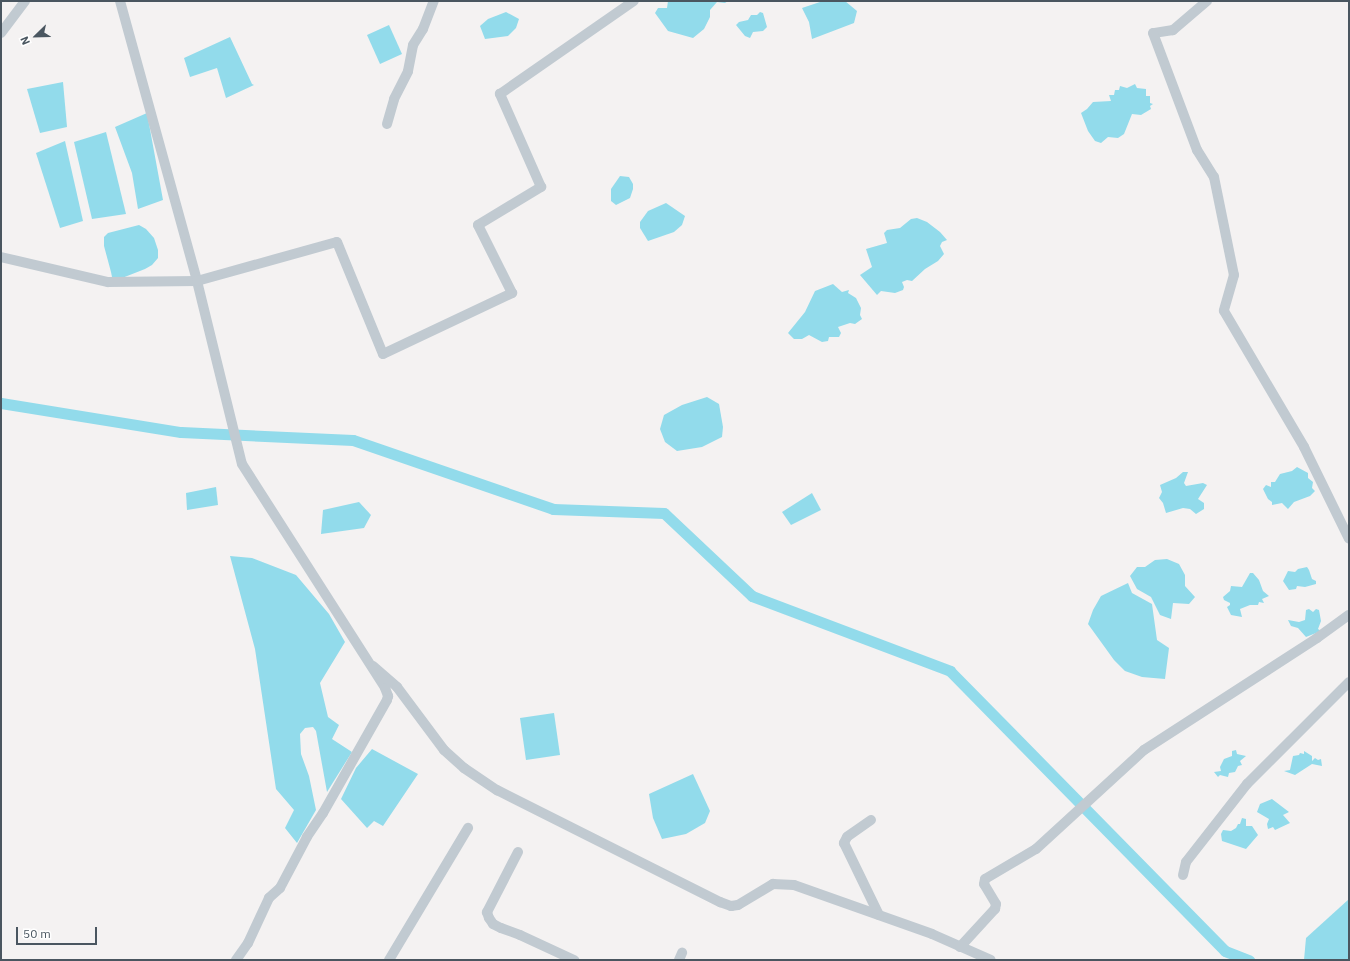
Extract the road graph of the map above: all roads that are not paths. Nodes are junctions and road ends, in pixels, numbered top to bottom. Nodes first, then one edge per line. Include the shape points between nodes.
1 (24, 1) edge
2 (120, 1) edge
3 (434, 1) edge
4 (634, 1) edge
5 (1207, 1) edge
6 (4, 23) edge
7 (1, 33) edge
8 (387, 124) dead end
9 (1, 257) edge
10 (198, 281) junction
11 (1349, 539) edge
12 (1349, 615) edge
13 (366, 661) junction
14 (1349, 682) edge
15 (871, 820) dead end
16 (468, 828) dead end
17 (518, 852) dead end
18 (1183, 875) dead end
19 (879, 915) junction
20 (960, 947) junction
21 (236, 960) edge
22 (389, 960) edge
23 (574, 960) edge
24 (991, 960) edge

1 - 6 street
2 - 10 street
3 - 8 street via 423,29 413,45 408,71 394,99
4 - 10 street via 500,94 541,187 478,225 512,293 383,354 337,242
5 - 11 street via 1173,30 1153,33 1197,150 1214,177 1234,275 1224,311 1304,447
6 - 7 street
9 - 10 street via 108,282
10 - 13 street via 242,464
12 - 20 street via 1144,750 1036,850 985,879 984,884 996,904 995,909
13 - 19 street via 397,687 444,750 464,768 497,790 569,827 731,906 738,905 773,884 784,884 794,885
13 - 21 street via 384,688 388,700 280,888 269,898 248,943
14 - 18 street via 1247,784 1186,862
15 - 19 street via 847,837 844,843
16 - 22 street
17 - 23 street via 487,912 489,918 500,928 520,934
19 - 20 street
20 - 24 street

